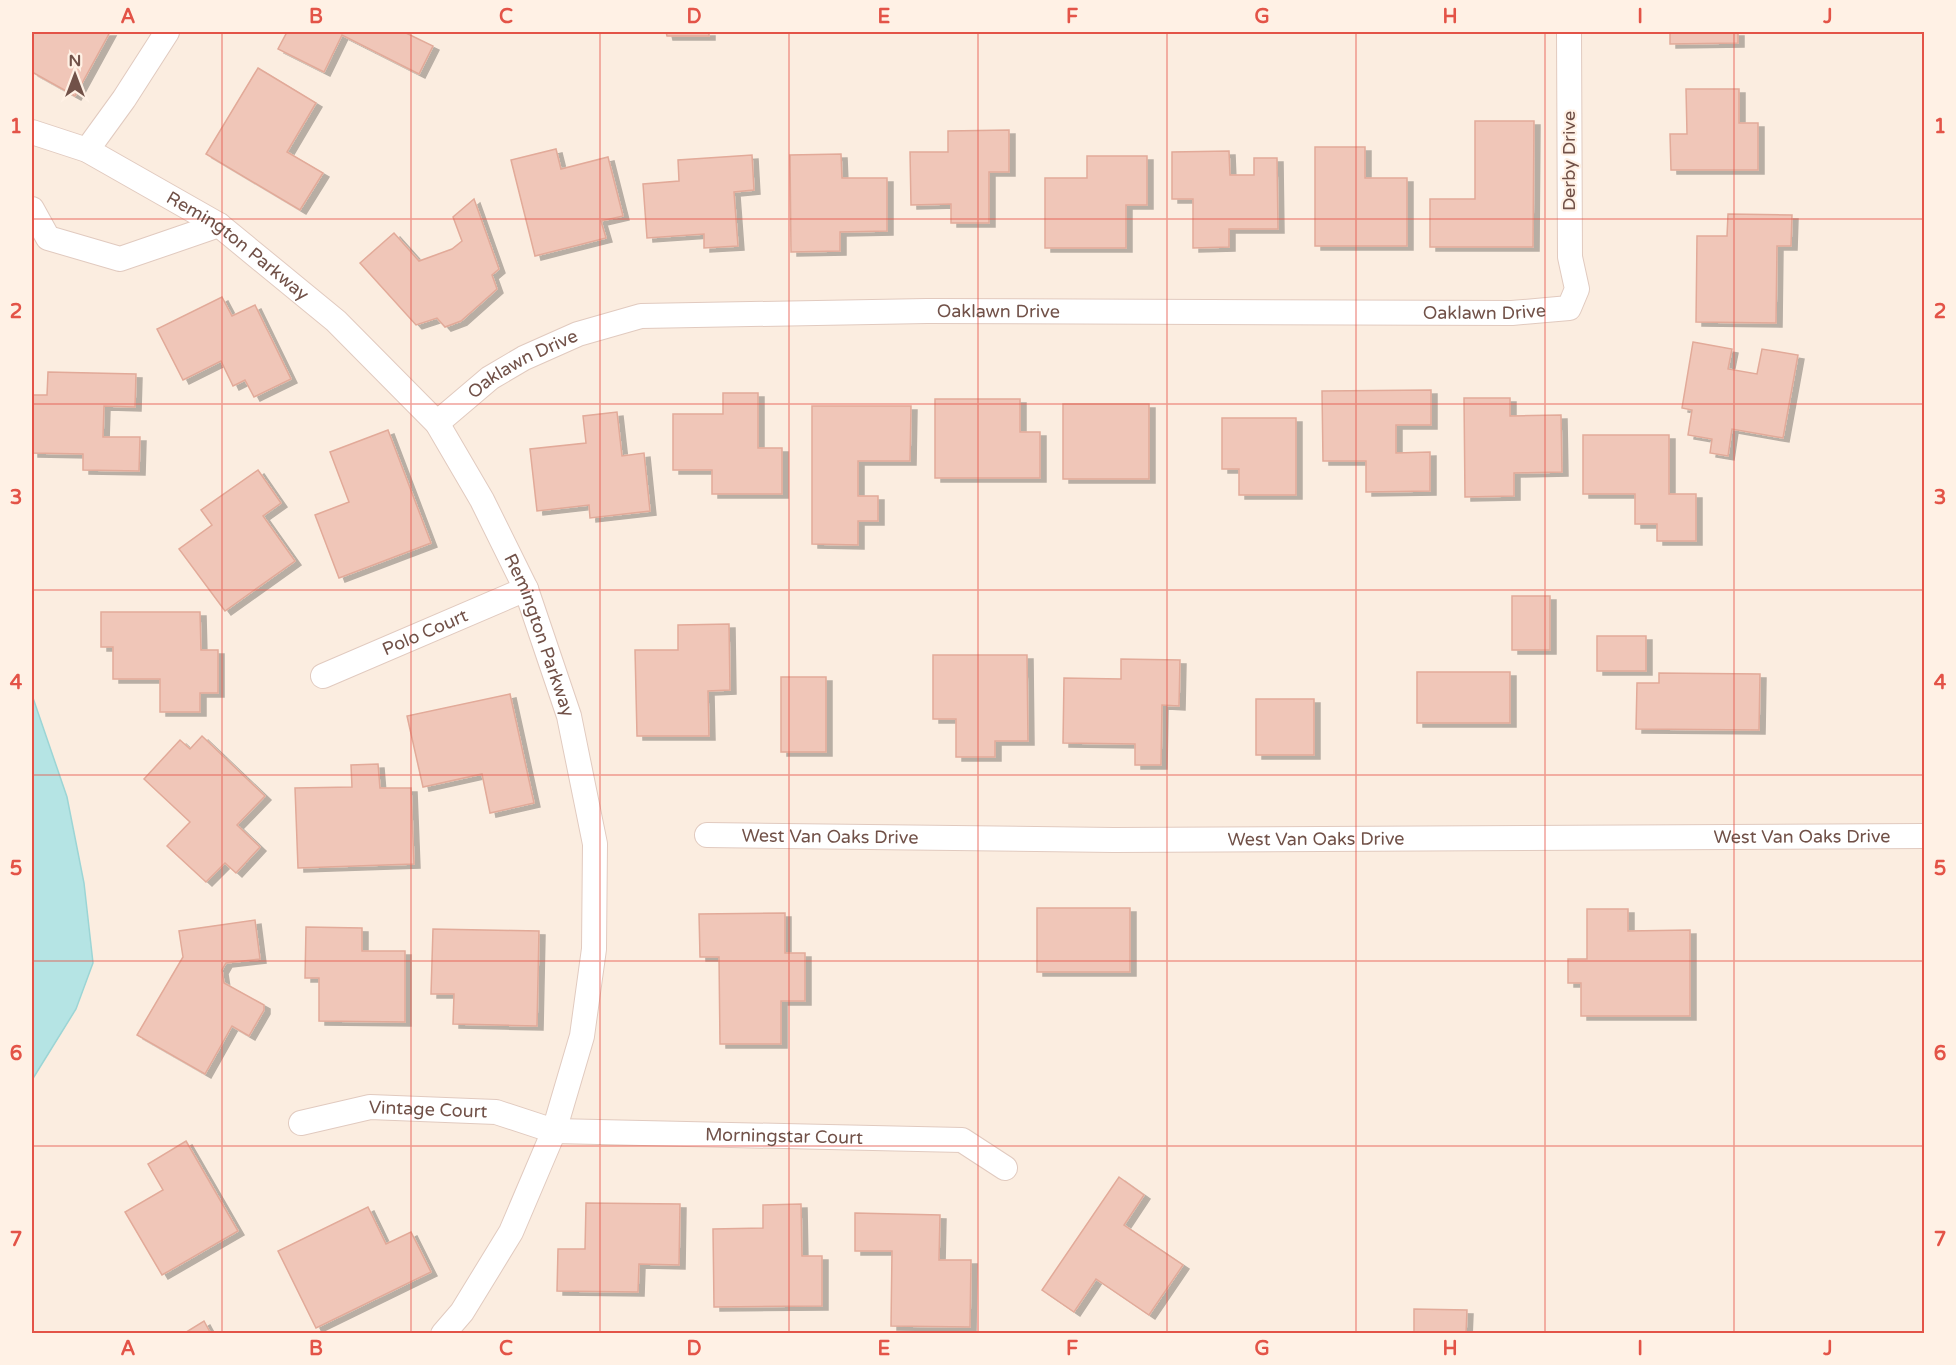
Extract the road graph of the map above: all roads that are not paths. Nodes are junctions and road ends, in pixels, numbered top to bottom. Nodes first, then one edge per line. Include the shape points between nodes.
1 (167, 32) edge
2 (1569, 32) edge
3 (32, 132) edge
4 (87, 150) junction
5 (32, 209) edge
6 (219, 225) junction
7 (1577, 290) joint
8 (436, 423) junction
9 (526, 589) junction
10 (323, 676) dead end
11 (707, 835) dead end
12 (1924, 836) edge
13 (301, 1122) dead end
14 (554, 1131) junction
15 (1005, 1168) dead end
16 (443, 1334) edge

1 - 4 street
2 - 7 street, Derby Drive via 1570,257
3 - 4 street, Remington Parkway
4 - 6 street, Remington Parkway
5 - 6 street via 48,238 120,259
6 - 8 street, Remington Parkway via 336,321
7 - 8 street, Oaklawn Drive via 1569,308 1512,313 927,311 641,316 578,334 524,358 490,378
8 - 9 street, Remington Parkway via 482,500
9 - 10 street, Polo Court
9 - 14 street, Remington Parkway via 569,716 595,844 593,960 582,1036
11 - 12 street, West Van Oaks Drive via 1114,840
13 - 14 street, Vintage Court via 370,1107 496,1112
14 - 15 street, Morningstar Court via 962,1140
14 - 16 street, Remington Parkway via 511,1232 462,1312

